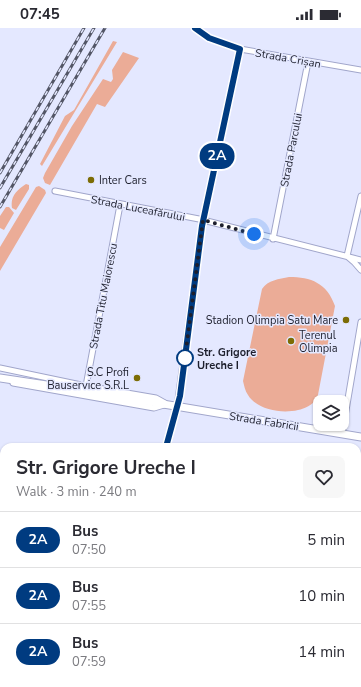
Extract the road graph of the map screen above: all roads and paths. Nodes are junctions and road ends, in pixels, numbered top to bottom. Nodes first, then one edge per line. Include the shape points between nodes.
1 (195, 28) edge
2 (240, 49) junction
3 (308, 62) junction
4 (361, 70) edge
5 (55, 191) dead end
6 (361, 196) edge
7 (120, 205) junction
8 (203, 220) junction
9 (273, 239) junction
10 (347, 256) junction
11 (361, 260) edge
12 (361, 270) edge
13 (361, 322) edge
14 (0, 368) edge
15 (0, 378) edge
16 (0, 381) edge
17 (86, 386) junction
18 (167, 404) junction
19 (177, 407) junction
20 (342, 434) junction
21 (361, 437) edge
22 (167, 443) edge

1 - 2 street, Strada Crișan via 209,38
2 - 3 street, Strada Crișan
2 - 8 street
3 - 4 street, Strada Crișan
3 - 9 street, Strada Parcului
5 - 7 street, Strada Luceafărului
6 - 10 street
7 - 8 street, Strada Luceafărului
7 - 17 street, Strada Titu Maiorescu
8 - 9 street, Strada Luceafărului
8 - 19 street
9 - 10 street, Strada Luceafărului
10 - 11 street, Strada Luceafărului
10 - 12 street
13 - 20 street
14 - 17 street, Strada Fabricii
15 - 18 main road, Strada Fabricii
16 - 18 street, Strada Fabricii via 154,408
17 - 18 street, Strada Fabricii via 156,398
18 - 19 main road, Strada Fabricii
19 - 20 main road, Strada Fabricii
19 - 22 street
20 - 21 main road, Strada Fabricii

